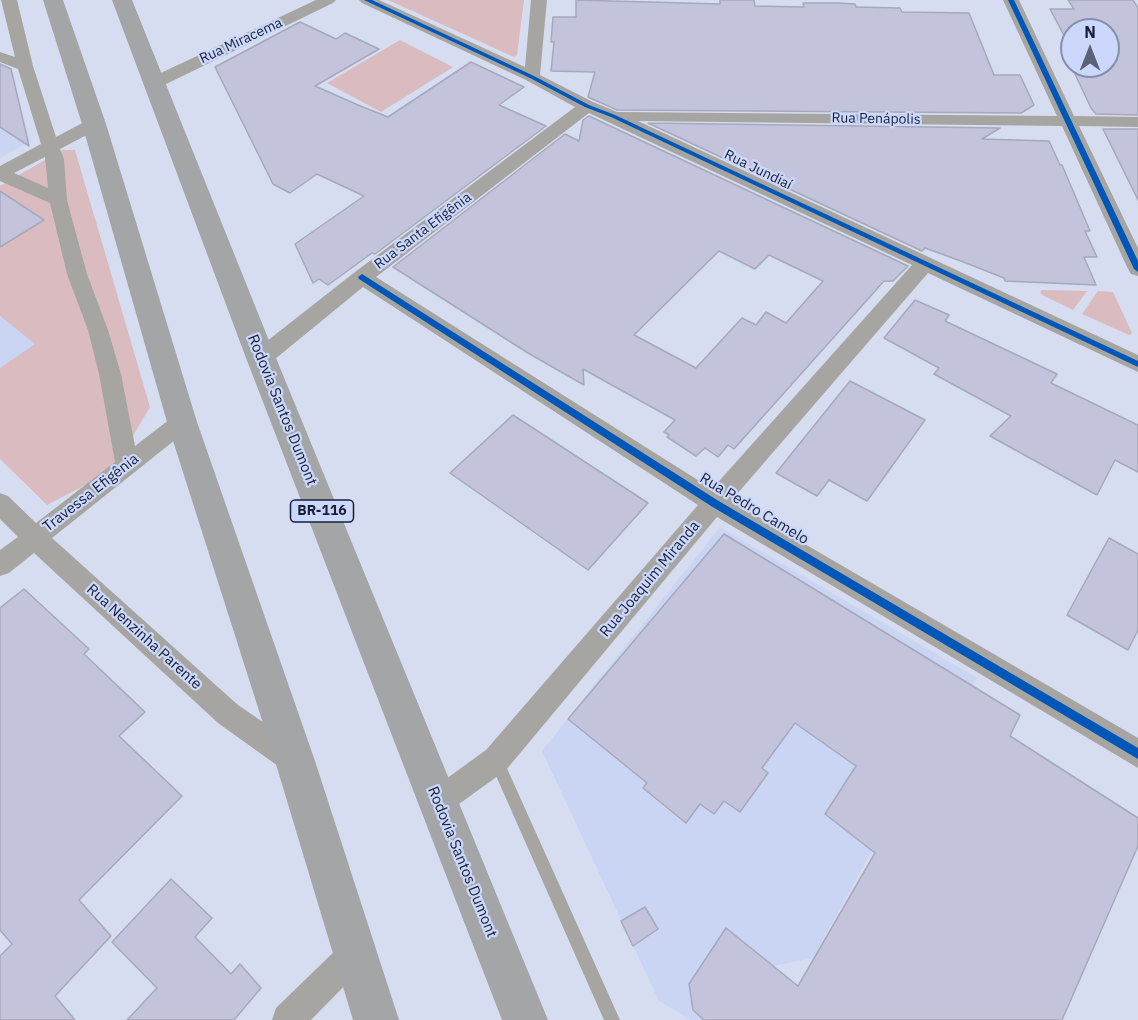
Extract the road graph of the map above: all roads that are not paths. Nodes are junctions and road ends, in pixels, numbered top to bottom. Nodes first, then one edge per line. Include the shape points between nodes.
1 (9, 0) edge
2 (53, 0) edge
3 (122, 0) edge
4 (328, 0) edge
5 (367, 0) edge
6 (539, 0) edge
7 (1011, 0) edge
8 (0, 57) edge
9 (25, 66) junction
10 (532, 77) junction
11 (154, 83) junction
12 (587, 106) junction
13 (613, 116) junction
14 (1070, 121) junction
15 (1138, 122) edge
16 (94, 124) junction
17 (51, 145) junction
18 (0, 173) edge
19 (58, 200) junction
20 (924, 264) junction
21 (1138, 269) edge
22 (362, 277) junction
23 (261, 358) junction
24 (1138, 364) edge
25 (182, 422) junction
26 (127, 466) junction
27 (0, 503) edge
28 (714, 503) junction
29 (35, 538) junction
30 (0, 565) edge
31 (1138, 754) edge
32 (496, 760) junction
33 (295, 761) junction
34 (438, 802) junction
35 (355, 953) junction
36 (288, 1020) edge
37 (376, 1020) edge
38 (525, 1020) edge
39 (612, 1020) edge

1 - 9 street
2 - 16 highway
3 - 11 highway, Rodovia Santos Dumont / BR-116
4 - 11 street, Rua Miracema
5 - 10 street, Rua Jundiaí
6 - 10 street
7 - 14 street
8 - 9 street
9 - 17 street
10 - 12 street, Rua Jundiaí
11 - 23 highway, Rodovia Santos Dumont / BR-116
12 - 13 street, Rua Jundiaí
12 - 22 street, Rua Santa Efigênia
13 - 14 street, Rua Penápolis
13 - 20 street, Rua Jundiaí
14 - 15 street, Rua Penápolis
14 - 21 street
16 - 17 street
16 - 25 highway
17 - 18 street
17 - 19 street
18 - 19 street
19 - 26 street via 110,374
20 - 24 street, Rua Jundiaí
20 - 28 street, Rua Joaquim Miranda
22 - 23 street, Rua Santa Efigênia
22 - 28 street, Rua Pedro Camelo
23 - 34 highway, Rodovia Santos Dumont / BR-116
25 - 26 street, Travessa Efigênia
25 - 33 highway
26 - 29 street, Travessa Efigênia
27 - 29 street, Rua Nenzinha Parente
28 - 31 street, Rua Pedro Camelo
28 - 32 street, Rua Joaquim Miranda
29 - 30 street, Travessa Efigênia
29 - 33 street, Rua Nenzinha Parente via 228,714
32 - 34 street, Rua Joaquim Miranda
32 - 39 lane
33 - 35 highway
34 - 38 highway, Rodovia Santos Dumont / BR-116
35 - 36 street
35 - 37 highway

